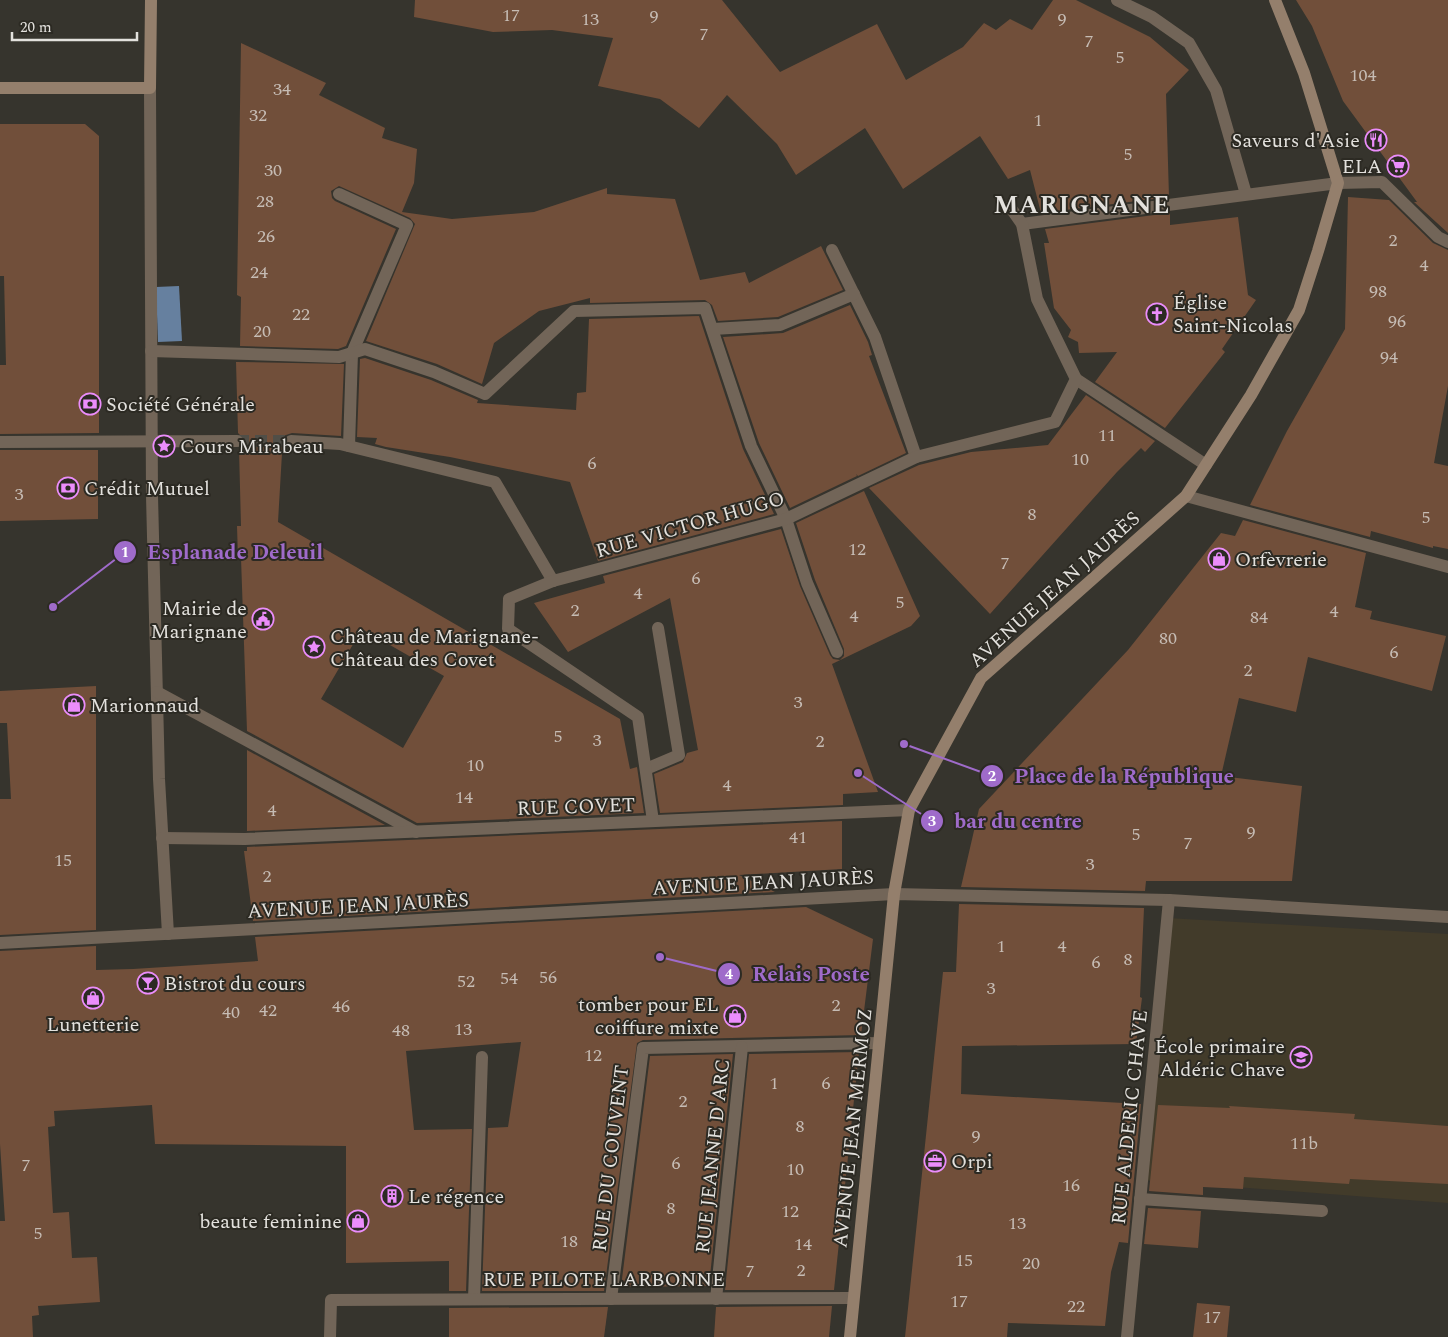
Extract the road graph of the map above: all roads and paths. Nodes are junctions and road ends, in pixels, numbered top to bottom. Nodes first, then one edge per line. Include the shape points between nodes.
1 (152, 0) edge
2 (1117, 0) edge
3 (1275, 0) edge
4 (0, 88) edge
5 (150, 88) junction
6 (1338, 183) junction
7 (339, 194) dead end
8 (1246, 194) junction
9 (1010, 207) dead end
10 (1022, 224) junction
11 (1448, 242) edge
12 (832, 250) dead end
13 (854, 294) junction
14 (713, 329) junction
15 (151, 351) junction
16 (352, 353) junction
17 (1076, 379) junction
18 (237, 441) tunnel mouth
19 (291, 441) tunnel mouth
20 (0, 442) edge
21 (151, 442) junction
22 (349, 446) junction
23 (916, 457) junction
24 (1206, 465) junction
25 (1186, 496) junction
26 (786, 519) junction
27 (1448, 567) edge
28 (553, 581) junction
29 (658, 628) dead end
30 (837, 652) dead end
31 (157, 692) junction
32 (646, 769) junction
33 (909, 810) junction
34 (653, 821) junction
35 (416, 832) junction
36 (162, 838) junction
37 (894, 894) junction
38 (1169, 900) junction
39 (1448, 917) edge
40 (168, 934) junction
41 (0, 943) edge
42 (879, 1044) junction
43 (742, 1047) junction
44 (482, 1058) dead end
45 (1140, 1199) junction
46 (1322, 1212) dead end
47 (853, 1298) junction
48 (474, 1299) junction
49 (611, 1299) junction
50 (716, 1299) junction
51 (330, 1337) edge
52 (850, 1337) edge
53 (1127, 1337) edge

1 - 5 street
2 - 8 street via 1152,17 1189,43 1216,90
3 - 6 street via 1304,73
4 - 5 street
5 - 15 street
6 - 8 street
6 - 11 street via 1382,182 1438,237
6 - 24 street, AVENUE JEAN JAURÈS via 1299,310 1251,395
7 - 16 street via 407,225
8 - 10 street
9 - 10 street
10 - 17 street via 1036,299
12 - 13 street
13 - 14 street via 780,325
13 - 23 street via 875,337
14 - 16 street via 705,308 574,311 485,394 434,372 364,349
14 - 26 street via 751,446
15 - 16 street via 339,357
15 - 21 street
16 - 22 street
17 - 23 street, RUE VICTOR HUGO via 1055,422
17 - 24 street
18 - 21 street
19 - 22 street
20 - 21 street
21 - 31 street
22 - 28 street via 495,482
23 - 26 street, RUE VICTOR HUGO
24 - 25 street, AVENUE JEAN JAURÈS
25 - 27 street
25 - 33 street, AVENUE JEAN JAURÈS via 981,678
26 - 28 street, RUE VICTOR HUGO
26 - 30 street via 807,583
28 - 32 street, RUE VICTOR HUGO via 509,599 508,629 638,716
29 - 32 street via 679,755
31 - 35 street
31 - 36 street
32 - 34 street
33 - 34 street, RUE COVET
33 - 37 street, AVENUE JEAN JAURÈS
34 - 35 street, RUE COVET
35 - 36 street, RUE COVET via 245,839
36 - 40 street
37 - 38 street
37 - 40 street, AVENUE JEAN JAURÈS
37 - 42 street, AVENUE JEAN MERMOZ
38 - 39 street
38 - 45 street, RUE ALDERIC CHAVE
40 - 41 street, AVENUE JEAN JAURÈS
42 - 43 street, RUE DU COUVENT
42 - 47 street, AVENUE JEAN MERMOZ
43 - 49 street, RUE DU COUVENT via 643,1048
43 - 50 street, RUE JEANNE D'ARC
44 - 48 street, RUE PILOTE LARBONNE
45 - 46 street
45 - 53 street, RUE ALDERIC CHAVE
47 - 50 street, RUE PILOTE LARBONNE
47 - 52 street, AVENUE JEAN MERMOZ
48 - 49 street, RUE PILOTE LARBONNE
48 - 51 street via 331,1300
49 - 50 street, RUE PILOTE LARBONNE

